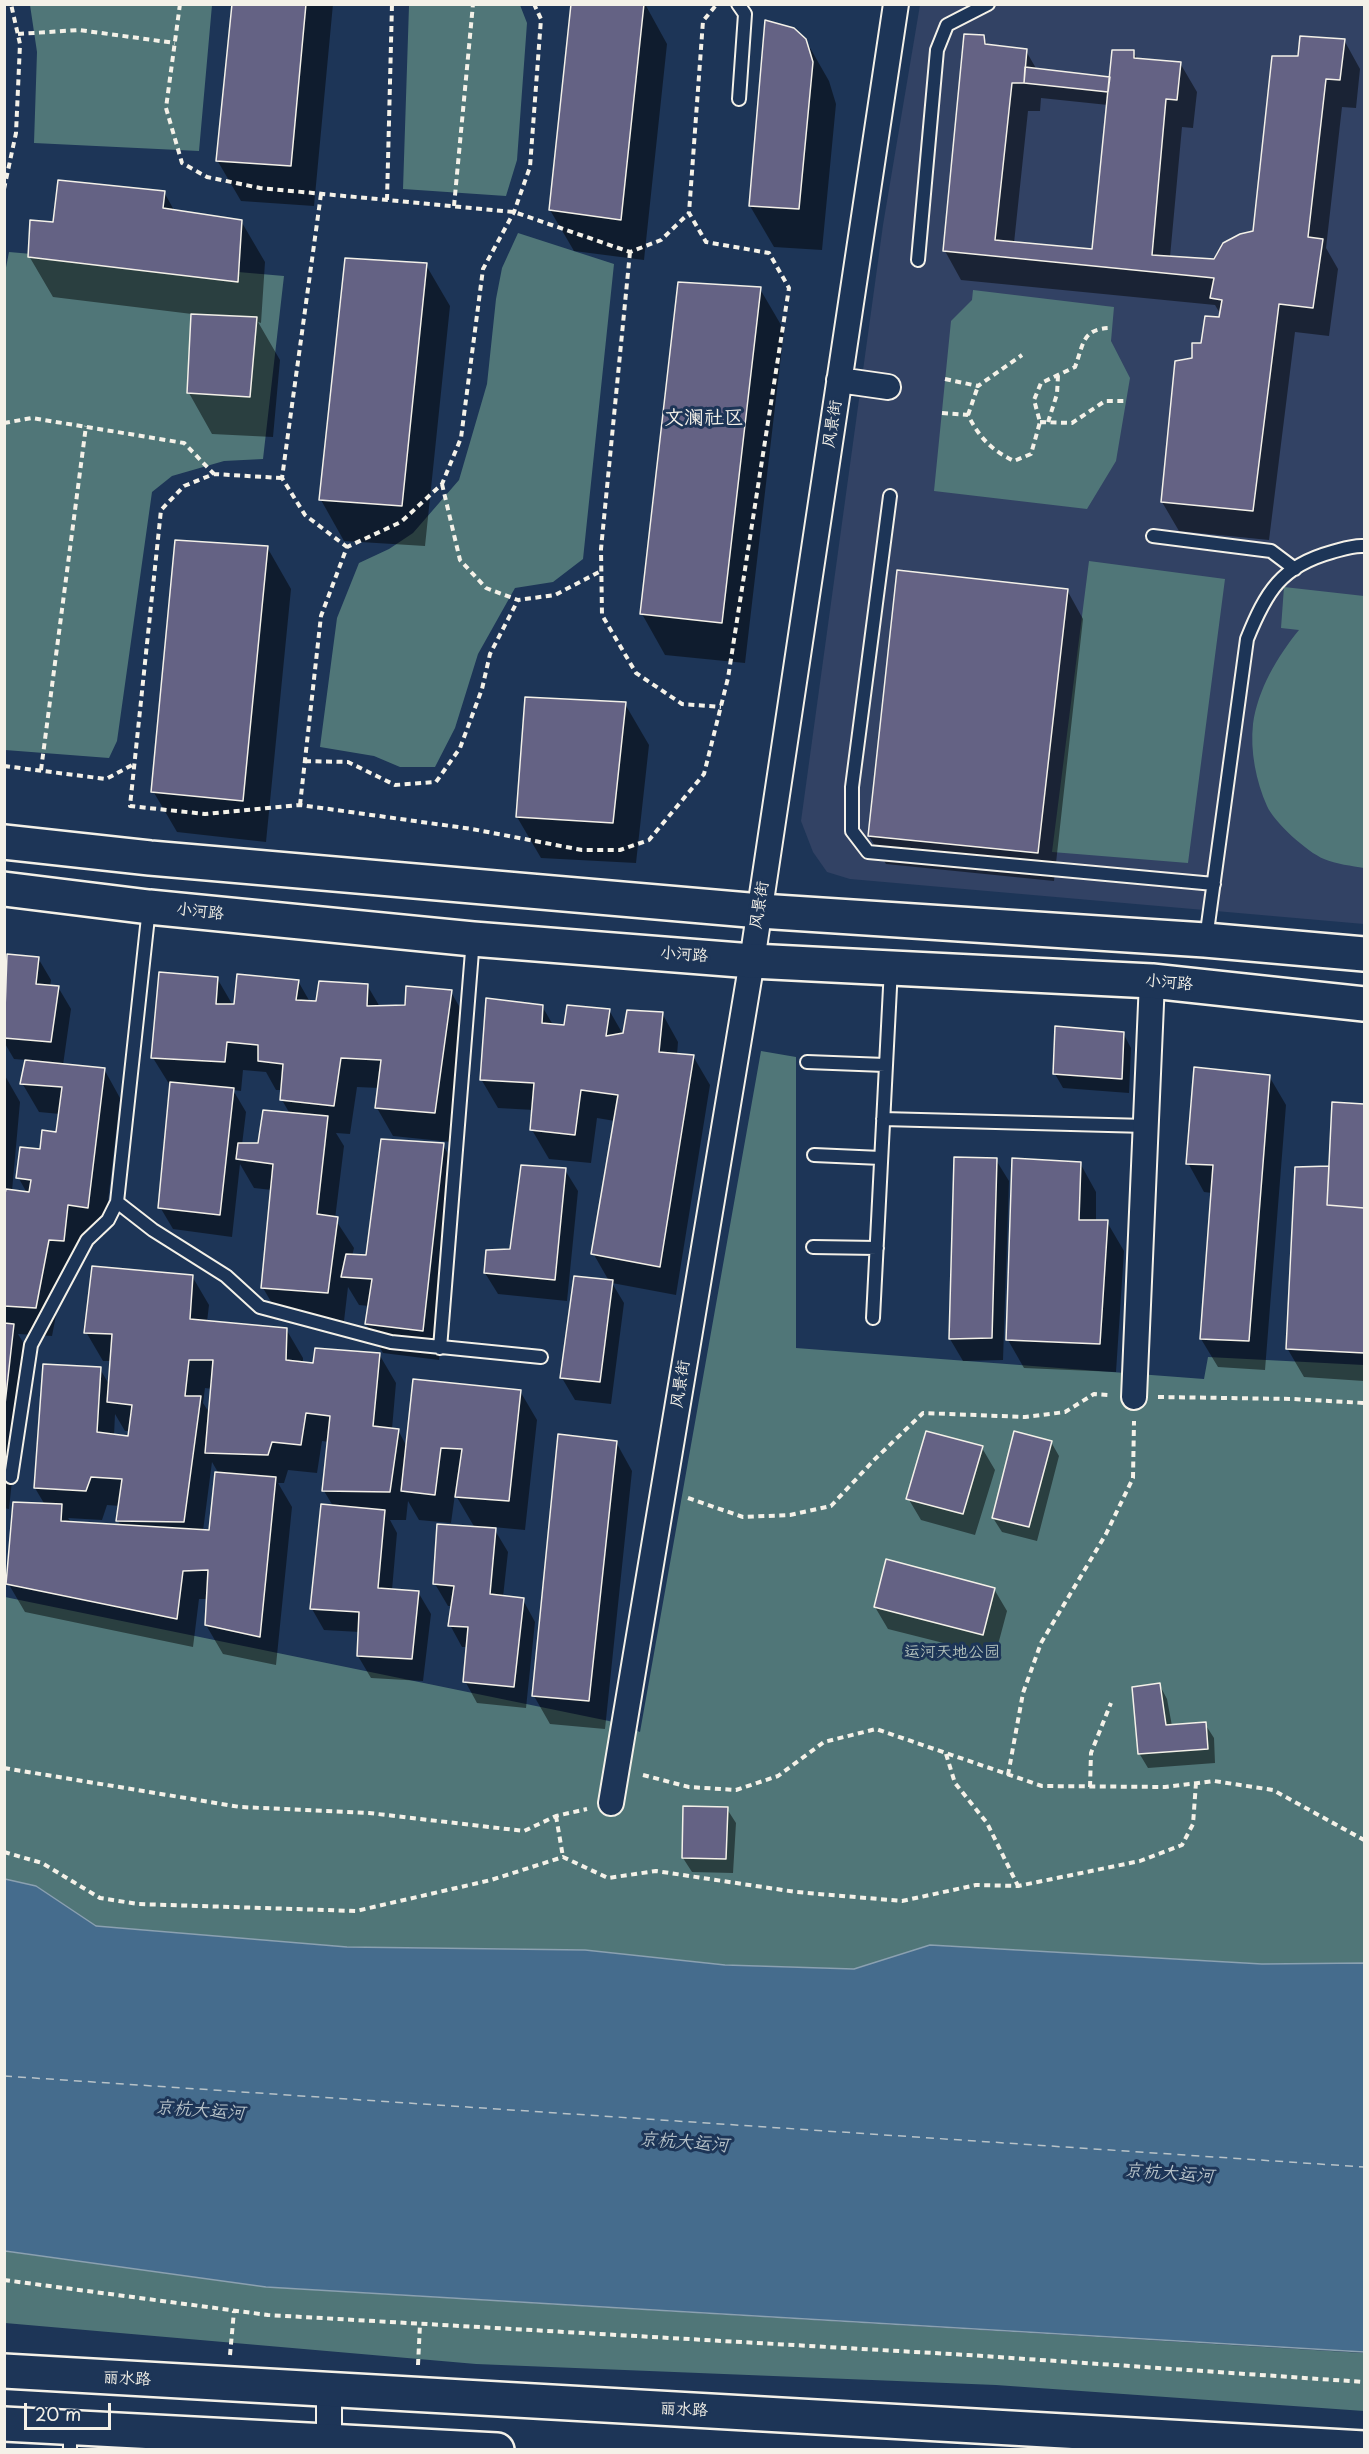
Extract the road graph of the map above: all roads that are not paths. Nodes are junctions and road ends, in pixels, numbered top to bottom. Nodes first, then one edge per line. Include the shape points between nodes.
1 (738, 4) edge
2 (896, 4) edge
3 (988, 4) edge
4 (739, 99) dead end
5 (918, 260) dead end
6 (840, 380) junction
7 (888, 387) dead end
8 (890, 496) dead end
9 (1153, 536) dead end
10 (1365, 546) edge
11 (1295, 569) junction
12 (4, 842) edge
13 (1214, 884) junction
14 (4, 889) edge
15 (149, 907) junction
16 (760, 911) junction
17 (473, 939) junction
18 (1205, 940) junction
19 (1365, 954) edge
20 (752, 961) junction
21 (891, 967) junction
22 (1152, 981) junction
23 (1365, 1004) edge
24 (807, 1062) dead end
25 (885, 1065) junction
26 (883, 1119) junction
27 (1146, 1126) junction
28 (814, 1155) dead end
29 (881, 1158) junction
30 (117, 1202) junction
31 (813, 1247) dead end
32 (877, 1248) junction
33 (873, 1318) dead end
34 (440, 1348) junction
35 (541, 1357) dead end
36 (1134, 1397) road end
37 (11, 1477) dead end
38 (611, 1803) road end
39 (4, 2371) edge
40 (329, 2390) junction
41 (4, 2424) edge
42 (70, 2438) edge
43 (329, 2445) edge
44 (1365, 2448) edge
45 (497, 2450) edge

1 - 4 lane via 745,14
2 - 6 street, 风景街
3 - 5 lane via 947,25 937,50
6 - 7 street
6 - 16 street, 风景街
8 - 13 lane via 852,787 852,831 868,852
9 - 11 lane via 1271,550
10 - 11 lane via 1322,555
11 - 13 lane via 1283,574 1260,607 1247,639
12 - 16 main road
13 - 18 lane
14 - 15 main road, 小河路
15 - 17 main road, 小河路
15 - 30 lane
16 - 18 main road
16 - 20 street, 风景街
17 - 20 main road, 小河路
17 - 34 lane
18 - 19 main road
20 - 21 main road, 小河路
20 - 38 street, 风景街
21 - 22 main road, 小河路
21 - 25 lane
22 - 23 main road, 小河路
22 - 27 street
24 - 25 lane
25 - 26 lane
26 - 27 lane
26 - 29 lane
27 - 36 street
28 - 29 lane
29 - 32 lane
30 - 34 lane via 226,1276 260,1307 392,1342
30 - 37 lane via 108,1220 87,1240 31,1345
31 - 32 lane
32 - 33 lane
34 - 35 lane
39 - 40 main road, 丽水路
40 - 43 street
40 - 44 main road, 丽水路
41 - 42 main road
42 - 43 main road
43 - 45 main road

